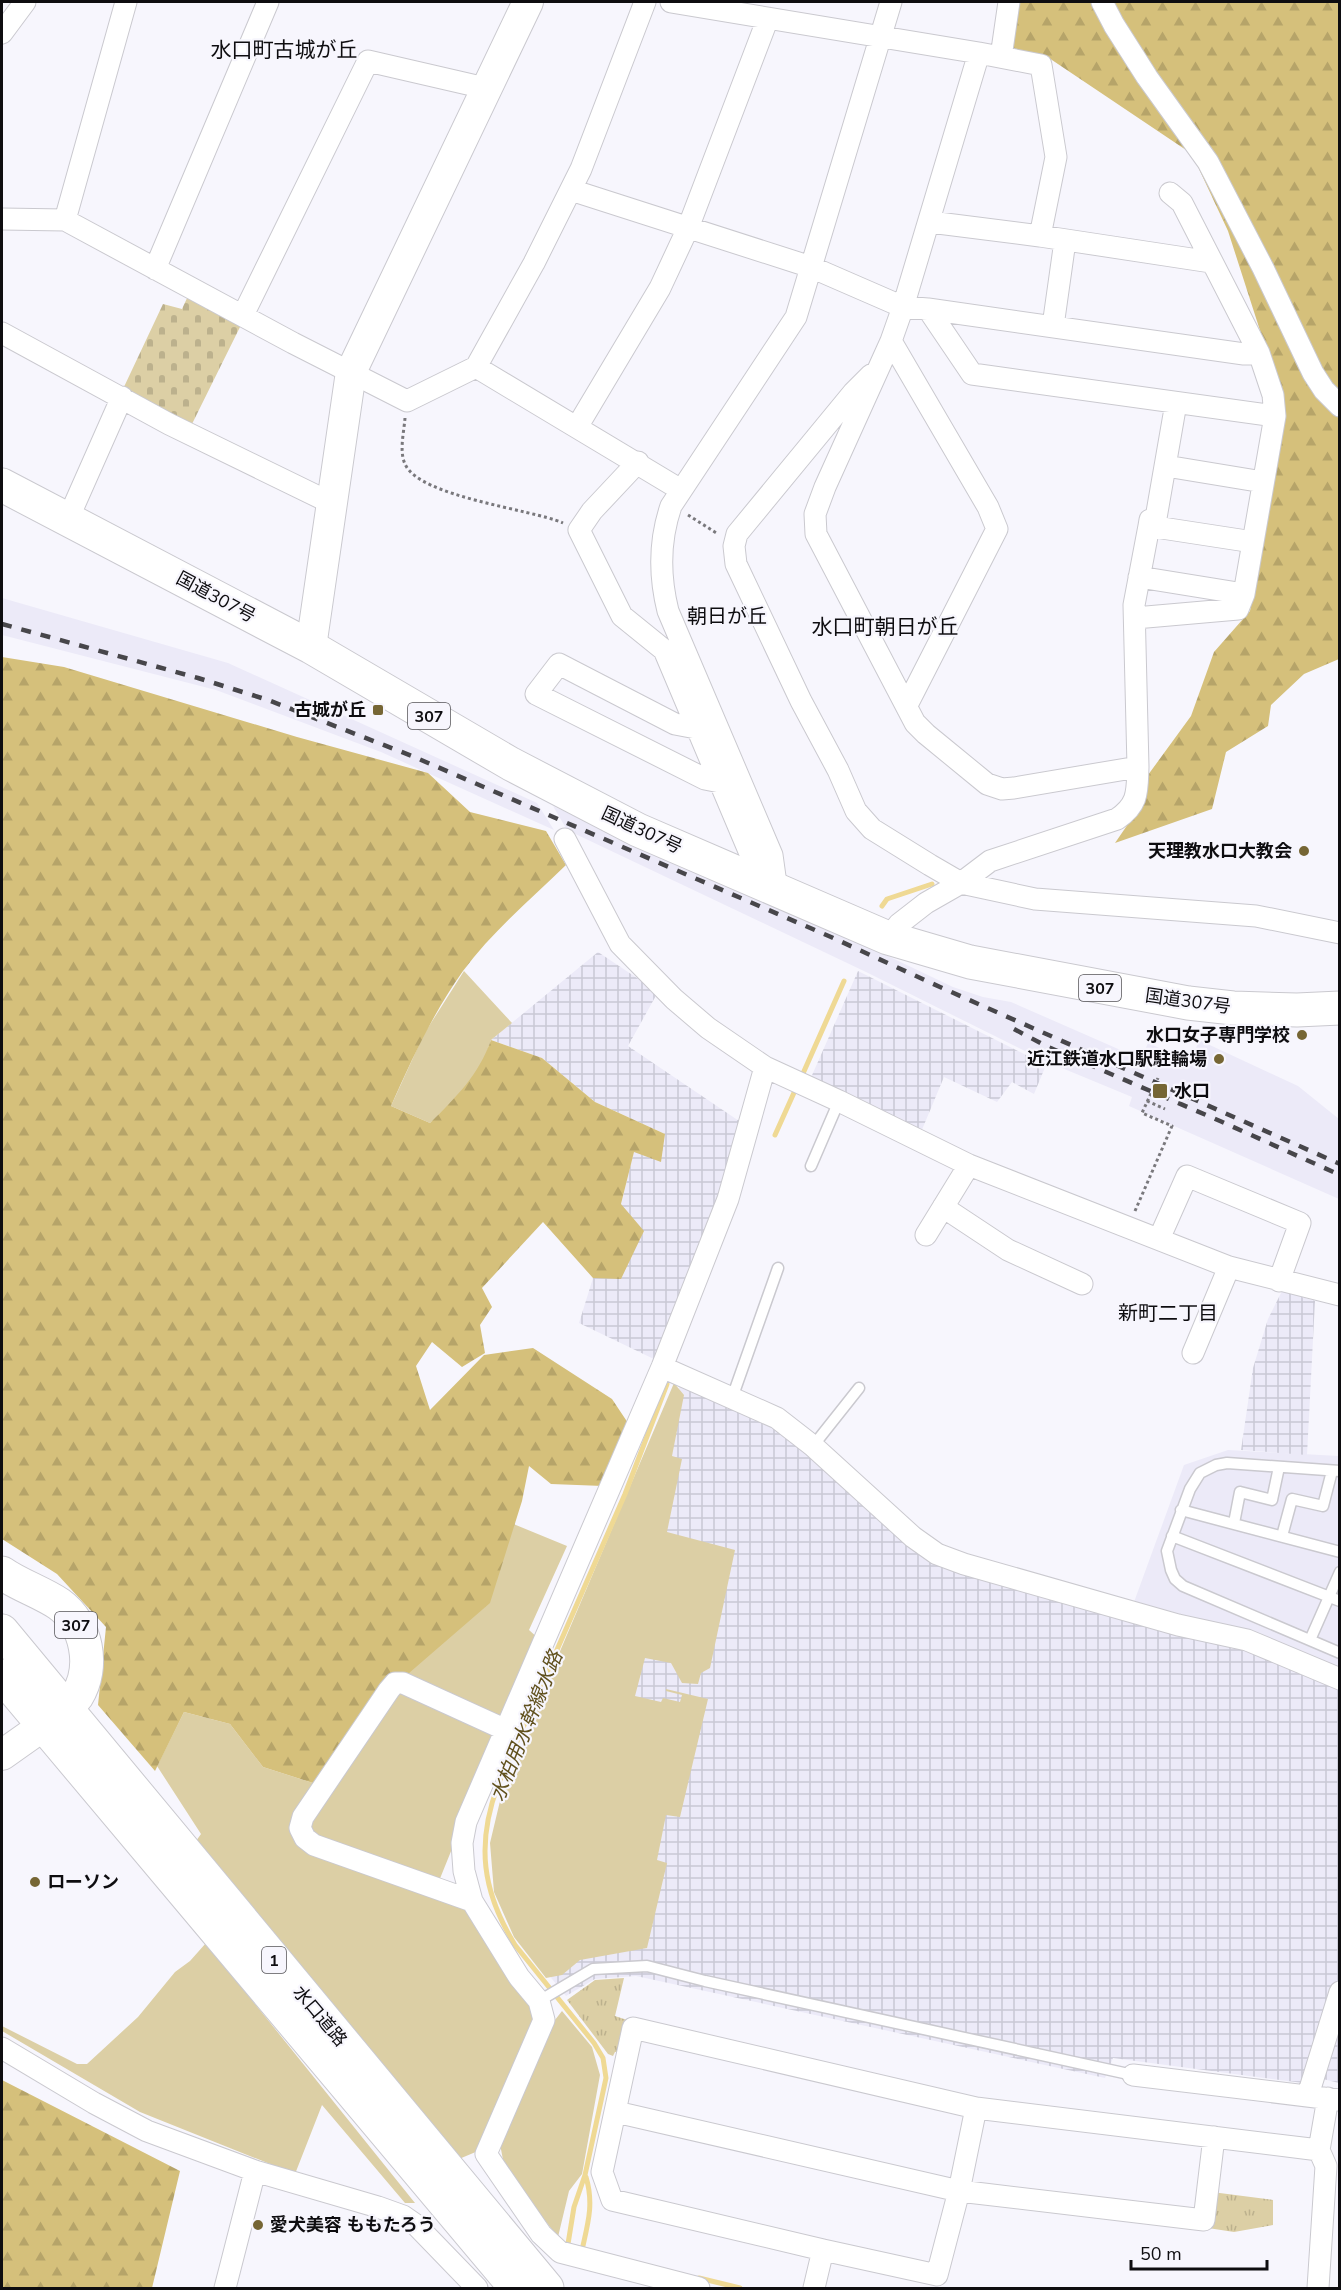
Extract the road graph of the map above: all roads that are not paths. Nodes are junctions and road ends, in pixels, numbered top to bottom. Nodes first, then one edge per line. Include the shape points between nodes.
1 (25, 2) edge
2 (126, 2) edge
3 (268, 2) edge
4 (528, 2) edge
5 (645, 2) edge
6 (671, 2) edge
7 (891, 2) edge
8 (1009, 2) edge
9 (1102, 2) edge
10 (768, 18) junction
11 (2, 33) edge
12 (880, 37) junction
13 (979, 53) junction
14 (1001, 57) junction
15 (485, 88) junction
16 (571, 190) junction
17 (1170, 193) dead end
18 (2, 219) edge
19 (65, 220) junction
20 (930, 222) junction
21 (688, 228) junction
22 (1040, 236) junction
23 (1065, 241) junction
24 (1211, 262) junction
25 (811, 267) junction
26 (155, 269) junction
27 (903, 307) junction
28 (928, 309) junction
29 (243, 315) junction
30 (1053, 326) junction
31 (2, 333) edge
32 (891, 341) junction
33 (1259, 352) junction
34 (476, 367) junction
35 (880, 367) junction
36 (351, 372) junction
37 (122, 397) junction
38 (1176, 403) junction
39 (1340, 406) edge
40 (1275, 416) junction
41 (577, 427) junction
42 (638, 462) junction
43 (1166, 466) junction
44 (1263, 482) junction
45 (2, 485) edge
46 (681, 490) junction
47 (331, 503) junction
48 (68, 519) junction
49 (1149, 526) junction
50 (1252, 542) junction
51 (1139, 577) junction
52 (1244, 594) junction
53 (1135, 618) junction
54 (311, 647) junction
55 (907, 705) junction
56 (696, 728) junction
57 (1138, 767) junction
58 (720, 782) junction
59 (565, 839) dead end
60 (961, 883) junction
61 (777, 891) junction
62 (1340, 933) edge
63 (888, 938) junction
64 (1340, 1008) edge
65 (765, 1067) junction
66 (839, 1101) junction
67 (969, 1165) junction
68 (811, 1166) dead end
69 (943, 1207) junction
70 (926, 1235) dead end
71 (1159, 1239) junction
72 (1229, 1267) junction
73 (778, 1268) dead end
74 (1279, 1281) junction
75 (1082, 1284) dead end
76 (1340, 1295) edge
77 (1192, 1353) dead end
78 (662, 1367) junction
79 (859, 1388) dead end
80 (732, 1398) junction
81 (813, 1446) junction
82 (1279, 1467) junction
83 (1336, 1471) edge
84 (1181, 1510) junction
85 (1234, 1523) junction
86 (1172, 1536) junction
87 (1282, 1536) junction
88 (1340, 1552) edge
89 (1340, 1572) edge
90 (2, 1573) edge
91 (1334, 1599) edge
92 (2, 1632) edge
93 (1310, 1640) junction
94 (1340, 1653) edge
95 (2, 1676) edge
96 (1340, 1679) edge
97 (54, 1717) junction
98 (506, 1730) junction
99 (2, 1755) edge
100 (472, 1901) junction
101 (1340, 1992) edge
102 (547, 1996) junction
103 (2, 2048) edge
104 (1133, 2075) joint
105 (1325, 2098) edge
106 (976, 2108) junction
107 (616, 2112) junction
108 (1214, 2137) junction
109 (1319, 2150) junction
110 (255, 2171) junction
111 (959, 2191) junction
112 (823, 2250) junction
113 (472, 2282) edge
114 (225, 2289) edge
115 (516, 2289) edge
116 (547, 2289) edge
117 (699, 2289) edge
118 (814, 2289) edge
119 (1318, 2289) edge

1 - 11 street
2 - 19 street
3 - 26 street
4 - 15 street
5 - 16 street
6 - 10 street
7 - 12 street
8 - 14 street
9 - 39 street via 1147,77 1208,162 1313,373
10 - 12 street
10 - 21 street
12 - 13 street
12 - 25 street
13 - 14 street
13 - 20 street
14 - 22 street via 1041,65 1056,157
15 - 29 street via 368,62
15 - 36 street
16 - 21 street
16 - 34 street
17 - 24 street via 1182,203
18 - 19 street
19 - 26 street
20 - 22 street
20 - 27 street
21 - 25 street
21 - 41 street via 660,288
22 - 23 street
23 - 24 street
23 - 30 street
24 - 33 street
25 - 27 street
25 - 46 street via 789,330
26 - 29 street
27 - 28 street
27 - 32 street
28 - 30 street
28 - 38 street via 972,374
29 - 36 street
30 - 33 street via 1244,354
31 - 37 street
32 - 35 street
32 - 55 street via 988,507 996,529
33 - 40 street via 1273,395
34 - 36 street via 407,401
34 - 41 street
35 - 55 street via 825,487 815,514 816,534
35 - 60 street via 853,393 738,534 734,546 736,564 856,811 872,829
36 - 47 street
37 - 47 street
37 - 48 street
38 - 40 street
38 - 43 street
40 - 44 street
41 - 42 street
42 - 46 street
42 - 56 street via 579,530 621,616 664,650
43 - 44 street
43 - 49 street via 1156,518 1150,520
44 - 50 street
45 - 48 highway, 国道307号 / 307
46 - 61 street via 664,530 661,584 693,673 772,855
47 - 54 street
48 - 54 highway, 国道307号 / 307
49 - 50 street
49 - 51 street
50 - 52 street
51 - 52 street
51 - 53 street
52 - 53 street via 1238,609
53 - 57 street
54 - 61 highway, 国道307号 / 307 via 512,764 638,830
55 - 57 street via 915,723 926,734 987,784 1002,789
56 - 58 street
56 - 58 street via 675,724 559,663 536,694 705,779
57 - 60 street via 1134,803 1117,819 990,861
58 - 61 street via 754,863
59 - 65 street via 620,944 708,1028
60 - 62 street via 1046,900 1256,916
60 - 63 street via 898,924
61 - 63 highway, 国道307号 / 307
63 - 64 highway, 国道307号 / 307 via 981,965 1188,1003 1233,1008
65 - 66 street
65 - 78 street via 728,1199
66 - 67 street
66 - 68 lane
67 - 69 street
67 - 71 street
69 - 70 street
69 - 75 street via 1008,1250
71 - 72 street
71 - 74 street via 1187,1176 1300,1223
72 - 74 street
72 - 77 street
73 - 80 lane
74 - 76 street
78 - 80 street
78 - 98 street
79 - 81 lane
80 - 81 street via 777,1418
81 - 96 street via 937,1554 1178,1625 1247,1640
82 - 83 lane
82 - 84 lane via 1216,1465 1194,1480
82 - 85 lane via 1272,1500 1240,1492
83 - 87 lane via 1323,1506 1292,1498
84 - 85 lane
84 - 86 lane
85 - 87 lane
86 - 91 lane
86 - 93 lane via 1168,1561 1175,1579 1183,1586
87 - 88 lane
89 - 91 lane
90 - 97 highway, 307 via 59,1605 83,1636 86,1670 78,1693
91 - 93 lane
92 - 97 highway, 水口道路 / 1
93 - 94 lane
95 - 97 highway, 水口道路 / 1
97 - 99 street
97 - 115 highway, 水口道路 / 1
97 - 116 highway, 水口道路 / 1
98 - 100 street via 466,1822 462,1843 464,1871
98 - 100 street via 403,1683 395,1683 303,1817 300,1828 314,1845
100 - 102 street via 519,1977
101 - 105 street
102 - 104 lane via 593,1969 647,1966
102 - 117 street via 542,2029 486,2154 529,2230 542,2234 566,2254
103 - 110 street via 147,2131
104 - 105 street
105 - 109 street
106 - 107 street via 633,2028
106 - 108 street
106 - 111 street
107 - 111 street
107 - 112 street via 602,2172 612,2200
108 - 109 street
108 - 111 street via 1204,2220
109 - 119 street via 1326,2166
110 - 113 street via 403,2216
110 - 114 street
111 - 112 street via 937,2274
112 - 118 street

